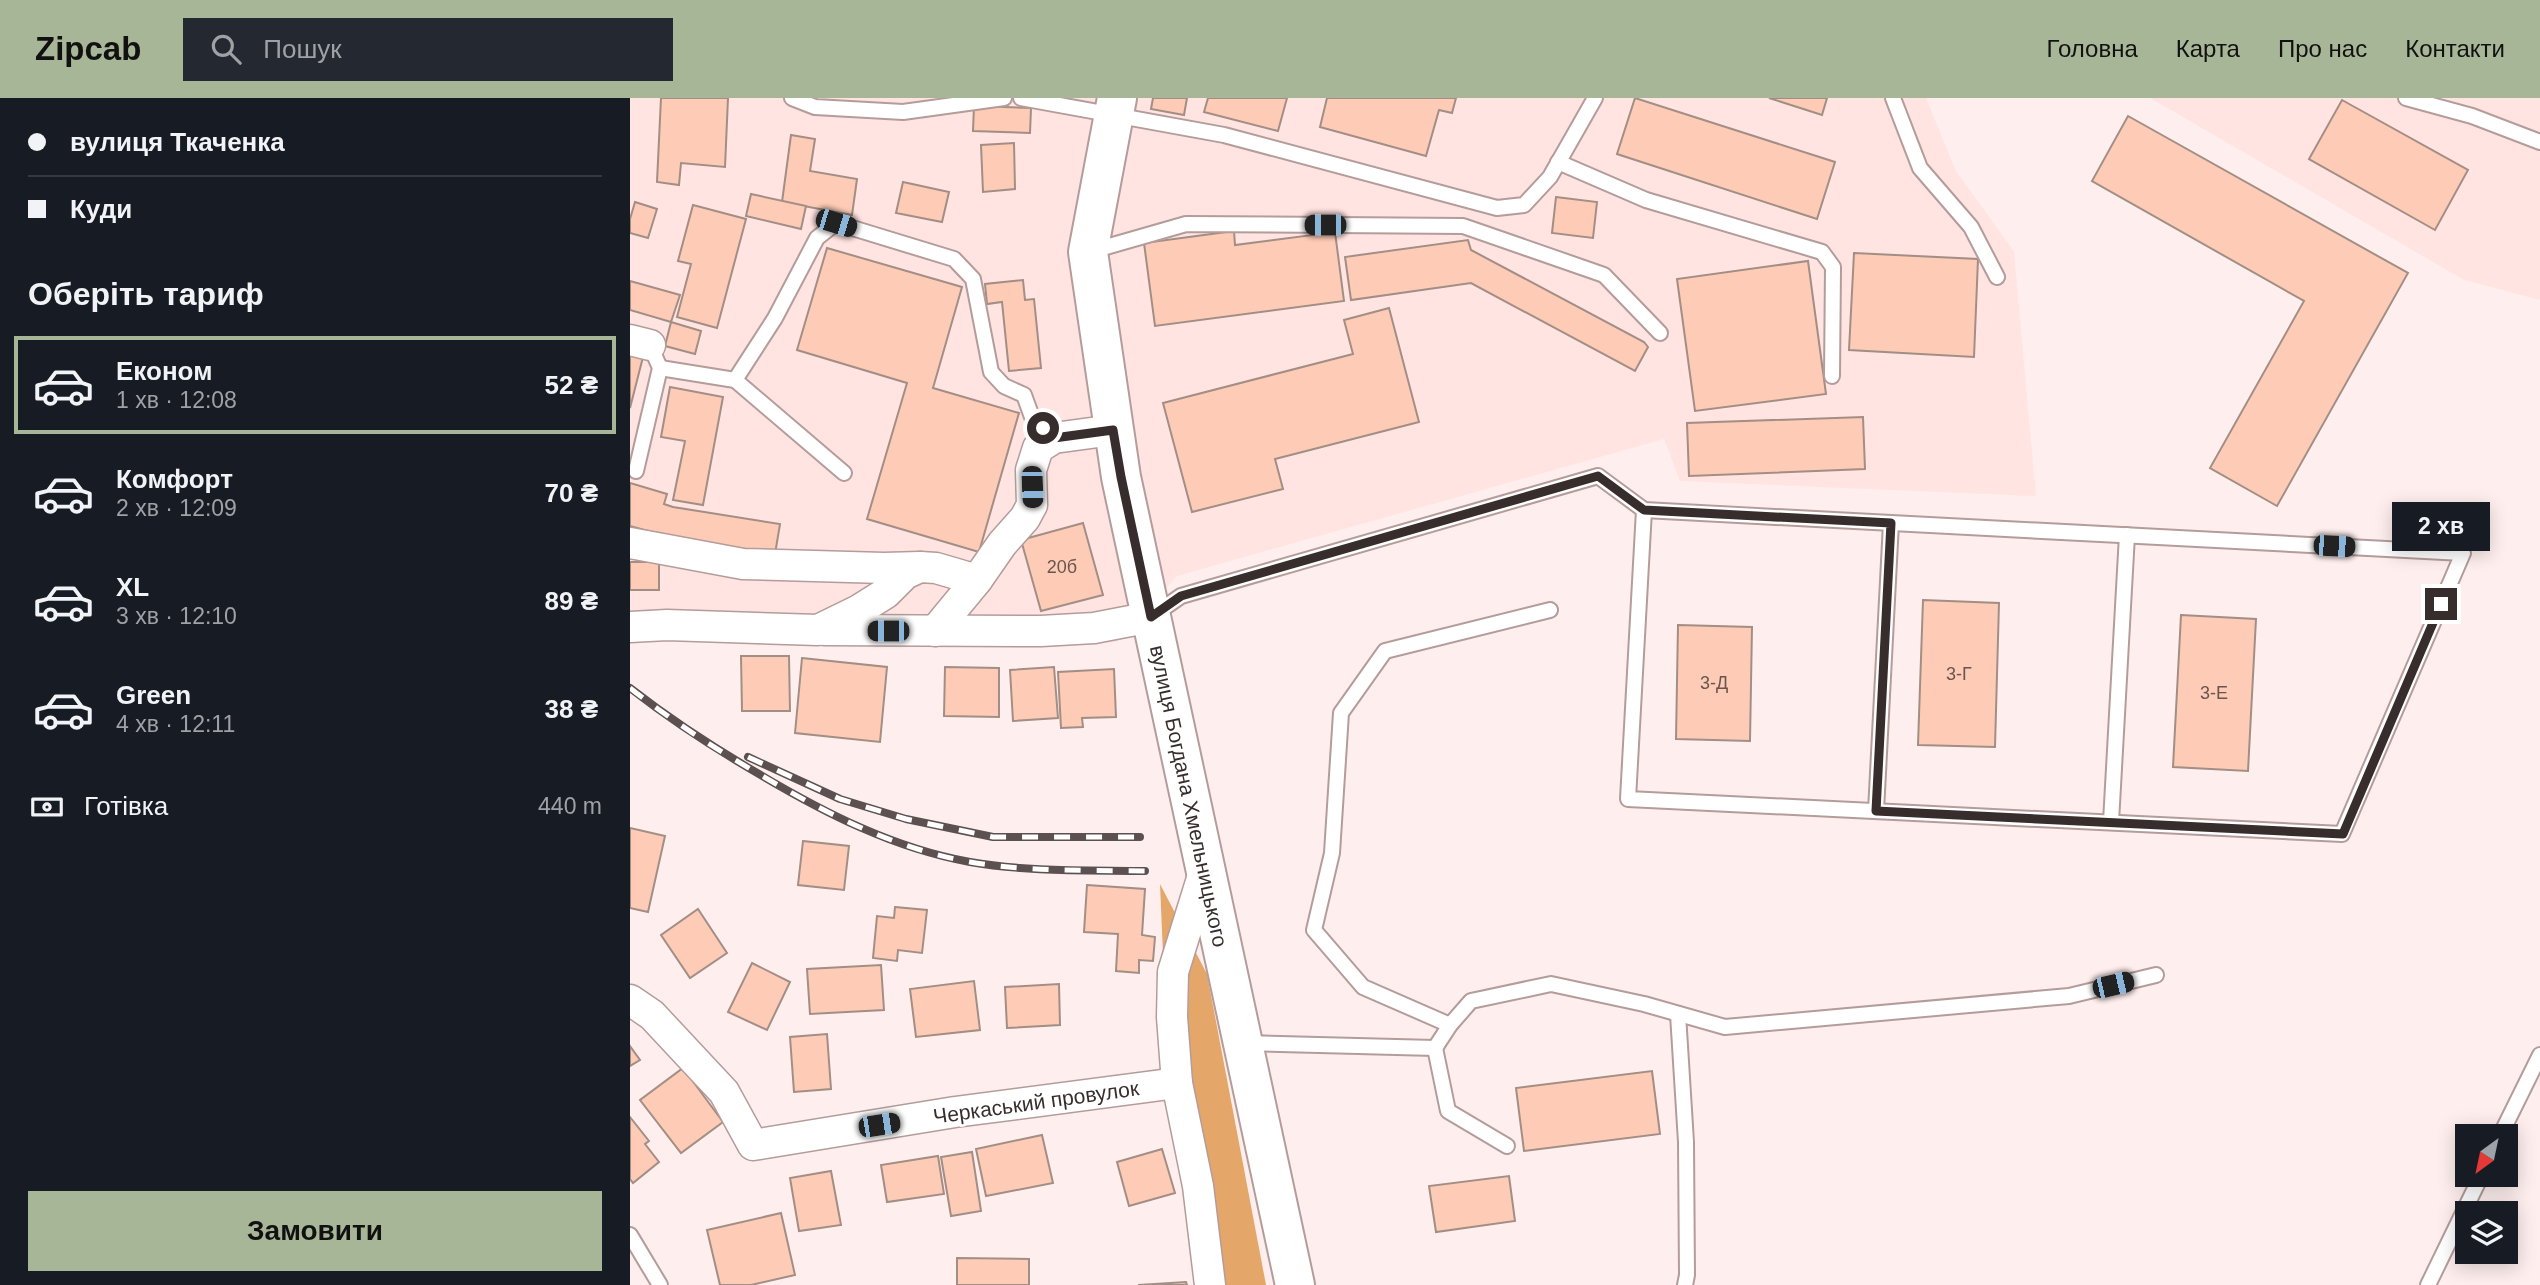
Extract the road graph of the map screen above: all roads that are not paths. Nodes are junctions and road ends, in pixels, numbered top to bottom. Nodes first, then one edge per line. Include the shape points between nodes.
1 (792, 98) edge
2 (1004, 98) edge
3 (1021, 98) edge
4 (1595, 98) edge
5 (1893, 98) edge
6 (2406, 98) edge
7 (1116, 107) edge
8 (2540, 142) edge
9 (1559, 162) junction
10 (1088, 252) junction
11 (1997, 276) dead end
12 (1660, 333) dead end
13 (647, 351) edge
14 (1832, 376) dead end
15 (735, 380) junction
16 (1113, 430) junction
17 (1054, 438) junction
18 (636, 471) dead end
19 (844, 474) dead end
20 (1644, 510) junction
21 (1891, 523) junction
22 (2127, 535) junction
23 (630, 542) edge
24 (920, 567) junction
25 (977, 580) junction
26 (1550, 610) dead end
27 (1151, 617) junction
28 (630, 627) edge
29 (818, 631) junction
30 (935, 631) junction
31 (1876, 811) junction
32 (2111, 822) junction
33 (1205, 869) junction
34 (2156, 975) dead end
35 (630, 1000) edge
36 (1678, 1014) junction
37 (1450, 1025) junction
38 (1243, 1043) junction
39 (1435, 1048) junction
40 (2540, 1055) edge
41 (1177, 1083) junction
42 (2507, 1124) edge
43 (1507, 1146) dead end
44 (2476, 1187) edge
45 (630, 1236) edge
46 (660, 1285) edge
47 (1210, 1285) edge
48 (1295, 1285) edge
49 (1685, 1285) edge
50 (2428, 1285) edge

1 - 2 lane via 815,107 903,112
3 - 7 lane
4 - 9 lane
5 - 11 lane via 1920,168 1971,227
6 - 8 lane
7 - 9 lane via 1497,208 1524,205
7 - 10 main road, вулиця Богдана Хмельницького
9 - 14 lane via 1646,200 1822,252 1833,267
10 - 12 lane via 1186,224 1463,226 1604,275
10 - 16 main road, вулиця Богдана Хмельницького
13 - 15 lane
13 - 18 lane
15 - 17 lane via 775,318 817,238 836,223 954,259 973,279 991,372 1004,386 1024,395 1032,417
15 - 19 lane
16 - 17 street
16 - 27 main road, вулиця Богдана Хмельницького
17 - 25 street via 1038,448 1031,470 1029,511
20 - 21 lane
20 - 27 lane via 1598,476 1181,596
20 - 31 lane via 1628,799
21 - 22 lane
21 - 31 lane
22 - 32 lane
22 - 32 lane via 2463,553 2343,834
23 - 24 street via 743,564
24 - 25 street
24 - 29 street via 859,610
25 - 30 street
26 - 37 lane via 1385,651 1341,713 1332,853 1314,930 1363,987
27 - 30 street via 1094,628
27 - 33 main road, вулиця Богдана Хмельницького
28 - 29 street
29 - 30 street
31 - 32 lane
33 - 38 main road, вулиця Богдана Хмельницького
33 - 41 street via 1173,972
34 - 36 lane via 2069,996 1726,1027
35 - 41 street, Черкаський провулок via 652,1015 724,1092 753,1145
36 - 37 lane via 1551,984 1471,1001
36 - 49 lane via 1686,1142
37 - 39 lane
38 - 39 lane
38 - 48 main road, вулиця Богдана Хмельницького
39 - 43 lane via 1448,1111
40 - 42 lane
41 - 47 street via 1198,1186
44 - 50 lane
45 - 46 lane

